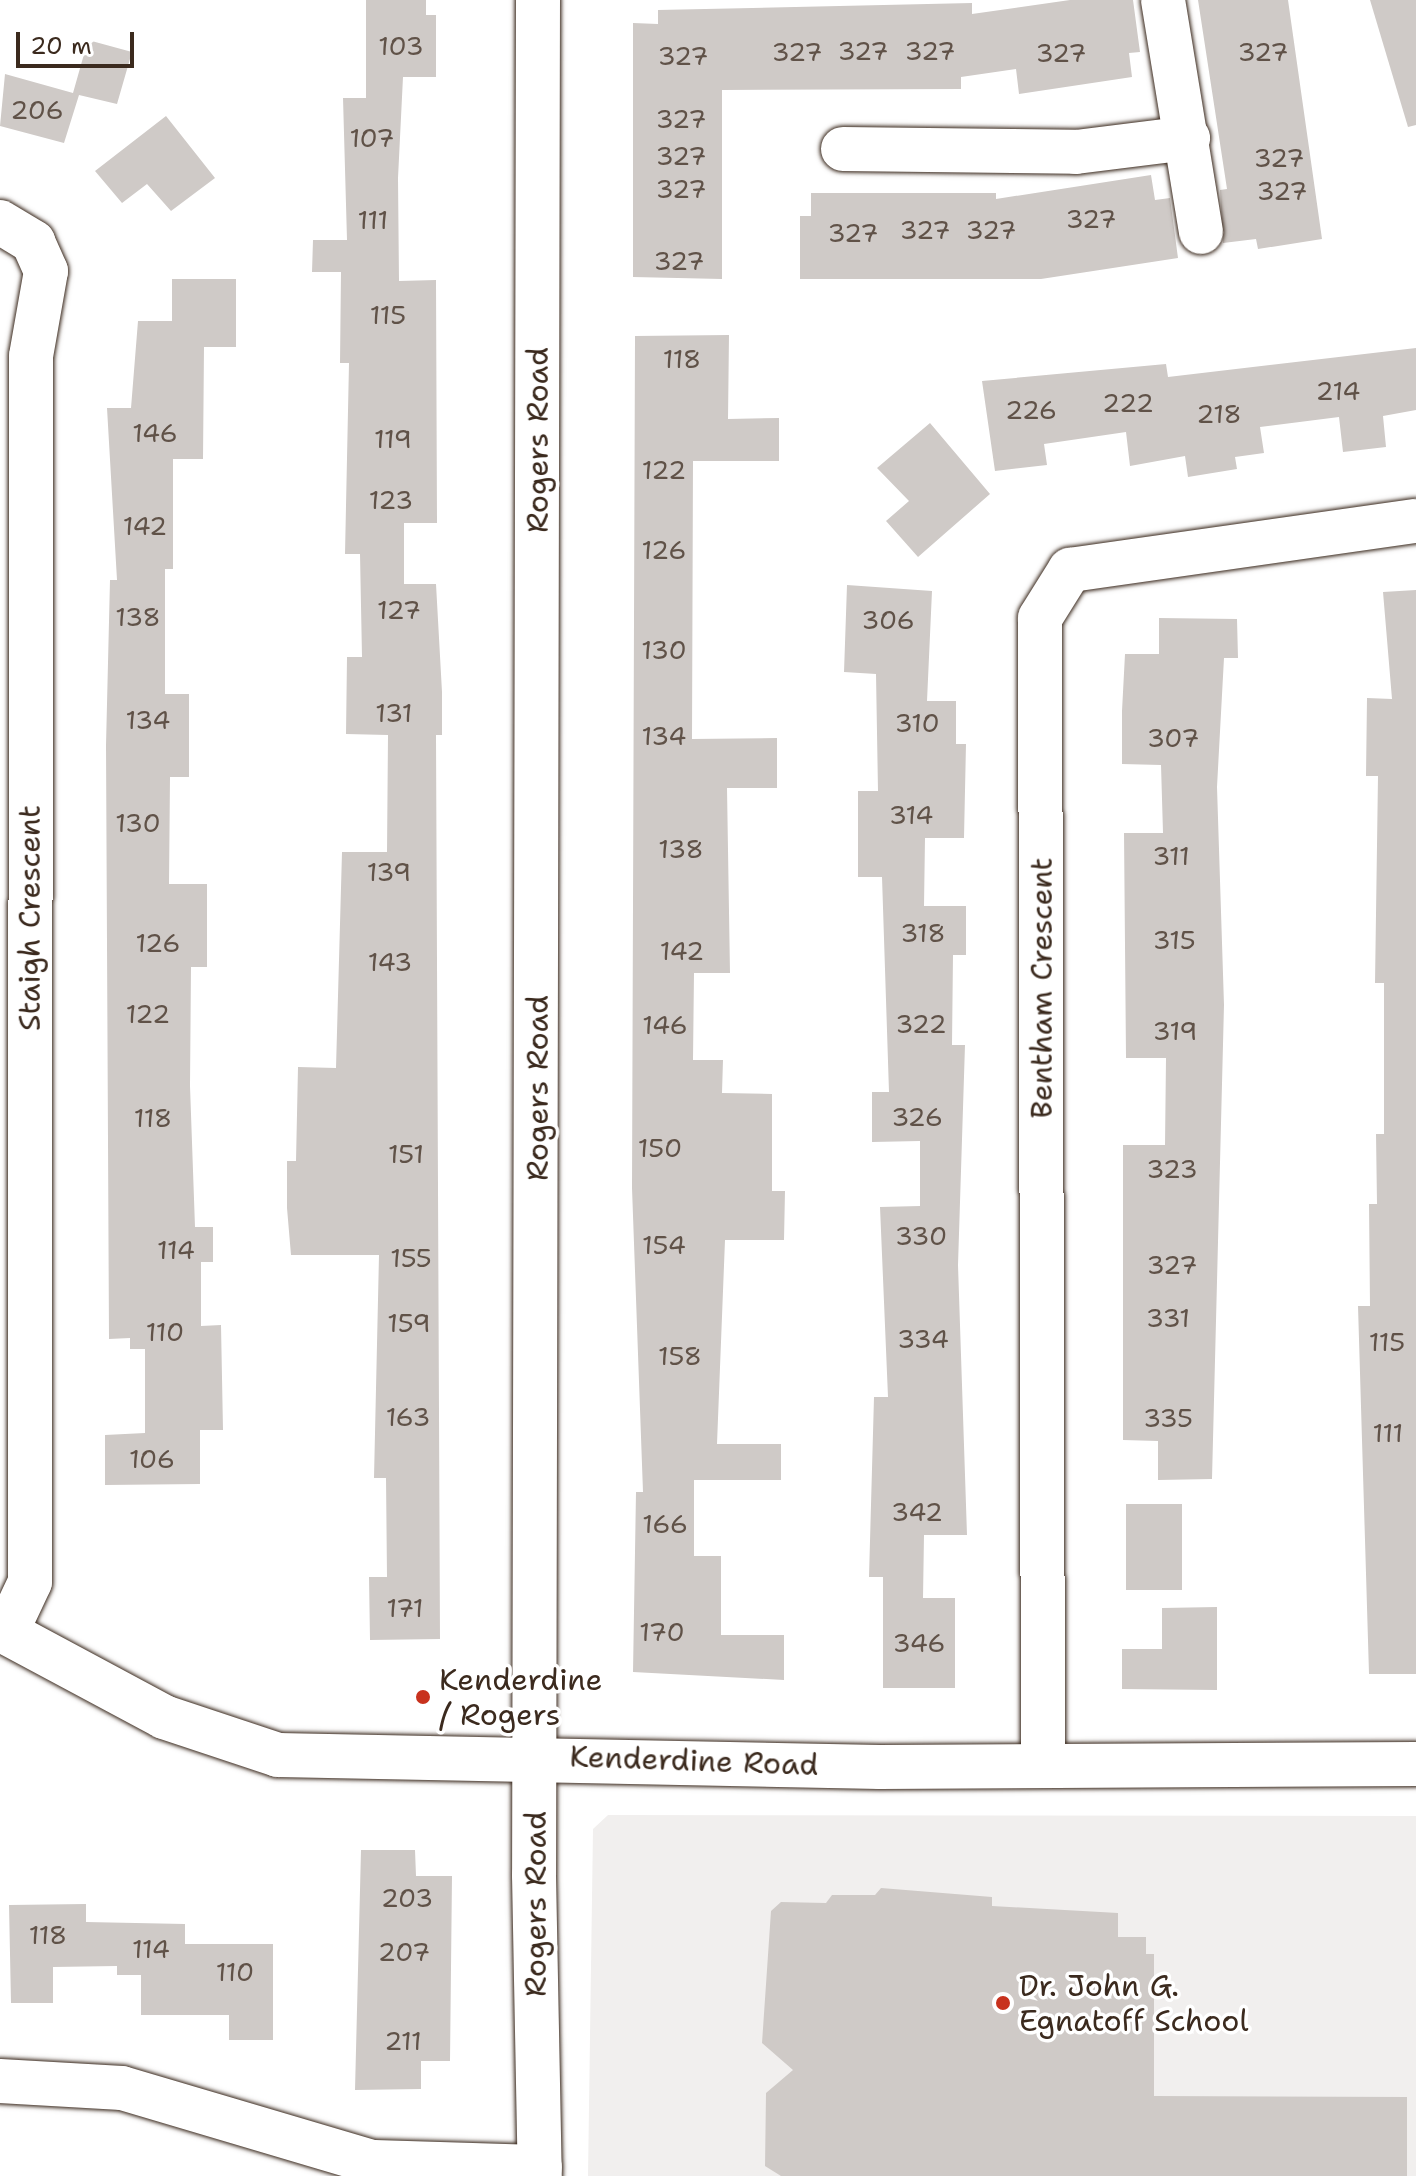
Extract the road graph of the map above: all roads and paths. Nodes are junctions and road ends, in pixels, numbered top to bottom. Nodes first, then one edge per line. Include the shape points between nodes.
1 (538, 0) edge
2 (1163, 0) edge
3 (1188, 138) junction
4 (843, 149) dead end
5 (0, 222) edge
6 (1201, 232) dead end
7 (1416, 521) edge
8 (3, 1631) edge
9 (537, 1757) junction
10 (1043, 1763) junction
11 (1416, 1764) edge
12 (0, 2081) edge
13 (540, 2172) edge

1 - 9 street, Rogers Road
2 - 3 street
3 - 4 street via 1076,152
3 - 6 street
5 - 8 street, Staigh Crescent via 33,242 46,271 31,356 30,1582
7 - 10 street, Bentham Crescent via 1070,570 1040,618
8 - 9 street, Kenderdine Road via 164,1717 278,1755
9 - 10 street, Kenderdine Road via 880,1767
9 - 13 street, Rogers Road
10 - 11 street, Kenderdine Road
12 - 13 street via 122,2088 372,2162

